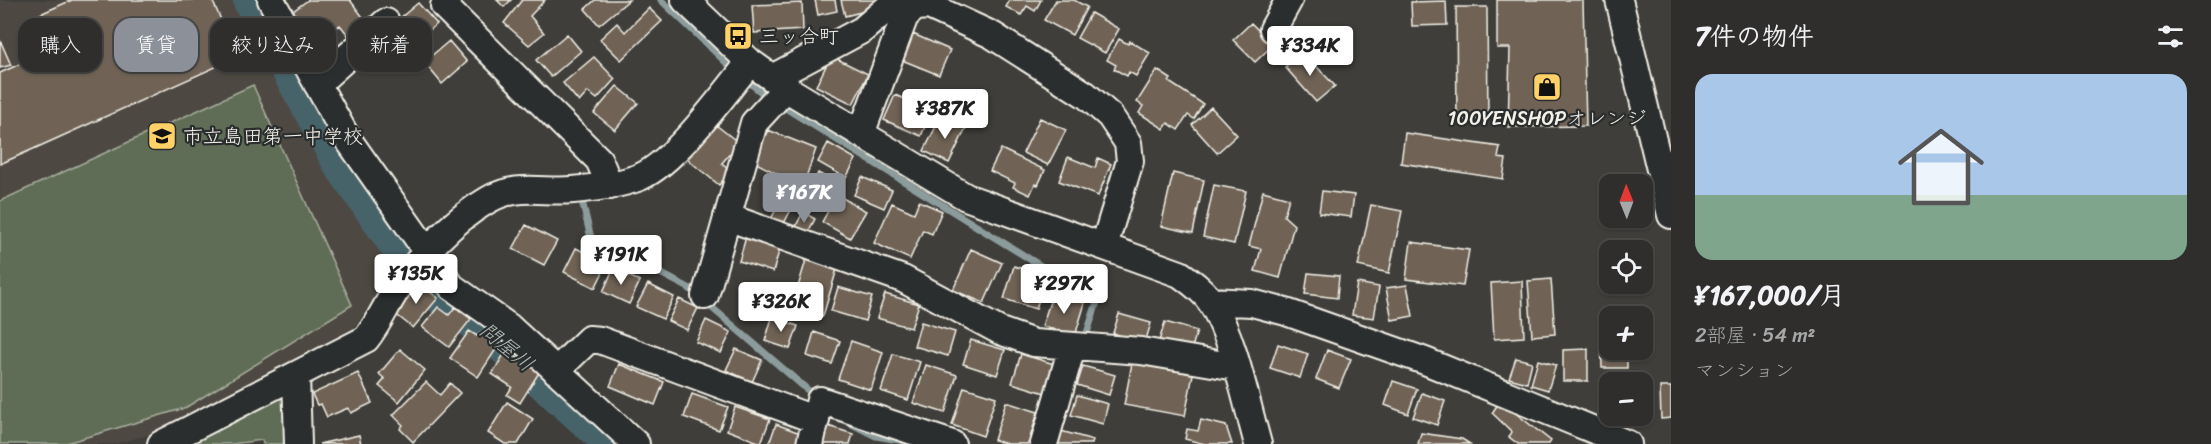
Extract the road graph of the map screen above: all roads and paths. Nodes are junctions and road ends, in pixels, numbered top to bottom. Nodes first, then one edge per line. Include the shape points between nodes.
1 (271, 0) edge
2 (685, 0) edge
3 (897, 0) edge
4 (1289, 0) edge
5 (1619, 0) edge
6 (444, 6) dead end
7 (1273, 29) dead end
8 (348, 56) edge
9 (750, 62) junction
10 (779, 83) junction
11 (317, 84) junction
12 (861, 134) junction
13 (610, 186) junction
14 (1671, 215) edge
15 (727, 216) junction
16 (1104, 246) junction
17 (428, 251) junction
18 (705, 296) dead end
19 (1210, 301) junction
20 (1072, 347) junction
21 (1236, 367) junction
22 (556, 371) junction
23 (296, 375) junction
24 (813, 432) edge
25 (161, 444) edge
26 (298, 444) edge
27 (636, 444) edge
28 (952, 444) edge
29 (1044, 444) edge
30 (1258, 444) edge
31 (1628, 444) edge

1 - 11 street
2 - 9 street
3 - 10 street via 862,30
4 - 7 street
5 - 14 street
6 - 13 street via 599,160
8 - 11 street
9 - 10 street
9 - 13 street via 681,145 642,176
10 - 12 street
10 - 15 street via 754,123
11 - 17 street via 347,138
12 - 16 street via 966,197
12 - 16 street via 905,16 916,7 929,6 992,34 1086,95 1110,116 1128,143 1130,161
13 - 17 street via 570,191 534,187 511,190 488,200
15 - 18 street
15 - 20 street via 903,279 1000,331 1034,344
16 - 19 street via 1180,274
17 - 22 street via 452,287 509,327
17 - 23 street via 366,339
19 - 21 street via 1223,324
19 - 31 street via 1252,303 1286,312 1425,361
20 - 21 street via 1141,351
20 - 29 street
21 - 30 street
22 - 24 street via 590,339 600,340
22 - 27 street
23 - 25 street
23 - 26 street
24 - 28 street via 820,400

